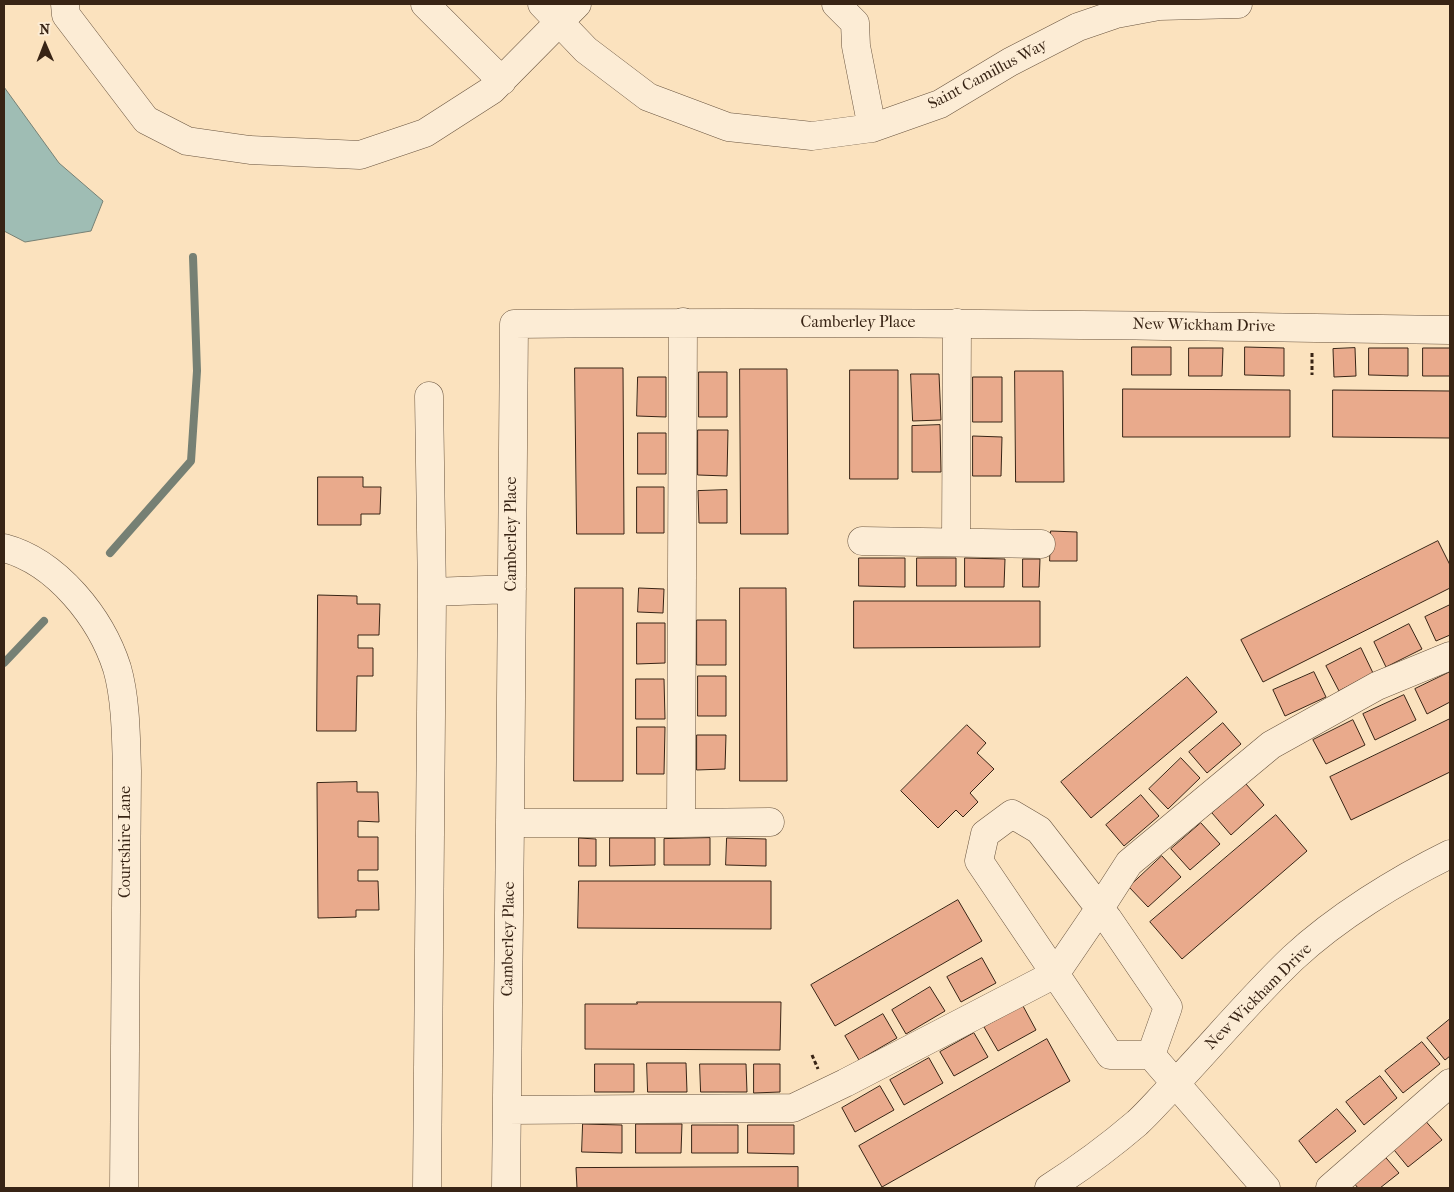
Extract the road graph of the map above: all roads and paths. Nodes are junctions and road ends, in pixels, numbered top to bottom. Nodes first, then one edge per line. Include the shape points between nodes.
1 (65, 4) edge
2 (425, 4) edge
3 (836, 4) edge
4 (1238, 4) edge
5 (560, 10) edge
6 (502, 80) junction
7 (872, 128) junction
8 (684, 322) junction
9 (957, 323) junction
10 (1450, 330) edge
11 (429, 396) dead end
12 (862, 541) dead end
13 (956, 542) junction
14 (1041, 544) dead end
15 (4, 548) edge
16 (512, 589) junction
17 (432, 592) junction
18 (1450, 656) edge
19 (770, 822) dead end
20 (681, 823) junction
21 (510, 824) junction
22 (1450, 854) edge
23 (1100, 908) junction
24 (1055, 974) junction
25 (1151, 1055) junction
26 (1450, 1083) edge
27 (1175, 1084) junction
28 (507, 1110) junction
29 (124, 1188) edge
30 (427, 1188) edge
31 (506, 1188) edge
32 (1049, 1188) edge
33 (1266, 1188) edge
34 (1330, 1188) edge

1 - 6 street via 66,15 146,120 187,142 250,150 360,155 425,133 492,90
2 - 6 street
3 - 7 street via 855,23 856,46
4 - 7 street, Saint Camillus Way via 1158,6 1116,14 1078,27 1010,62 940,104
5 - 6 street
5 - 7 street, Saint Camillus Way via 586,50 648,97 728,127 812,136
8 - 9 street, Camberley Place
8 - 16 street, Camberley Place via 514,324
8 - 20 street
9 - 10 street, New Wickham Drive
9 - 13 street
11 - 17 street
12 - 13 street
13 - 14 street
15 - 29 street, Courtshire Lane via 17,552 53,574 84,605 107,642 117,669 125,723 127,770
16 - 17 street
16 - 21 street, Camberley Place
17 - 30 street
18 - 23 street via 1376,686 1276,742 1128,863
19 - 20 street
20 - 21 street
21 - 28 street, Camberley Place
22 - 27 street, New Wickham Drive via 1338,921 1294,957
23 - 24 street
23 - 24 street via 1039,830 1012,814 985,834 979,861
23 - 25 street via 1168,1007
24 - 25 street via 1110,1055
24 - 28 street via 793,1108
25 - 27 street
26 - 34 street
27 - 32 street, New Wickham Drive via 1137,1122 1080,1168
27 - 33 street
28 - 31 street, Camberley Place

